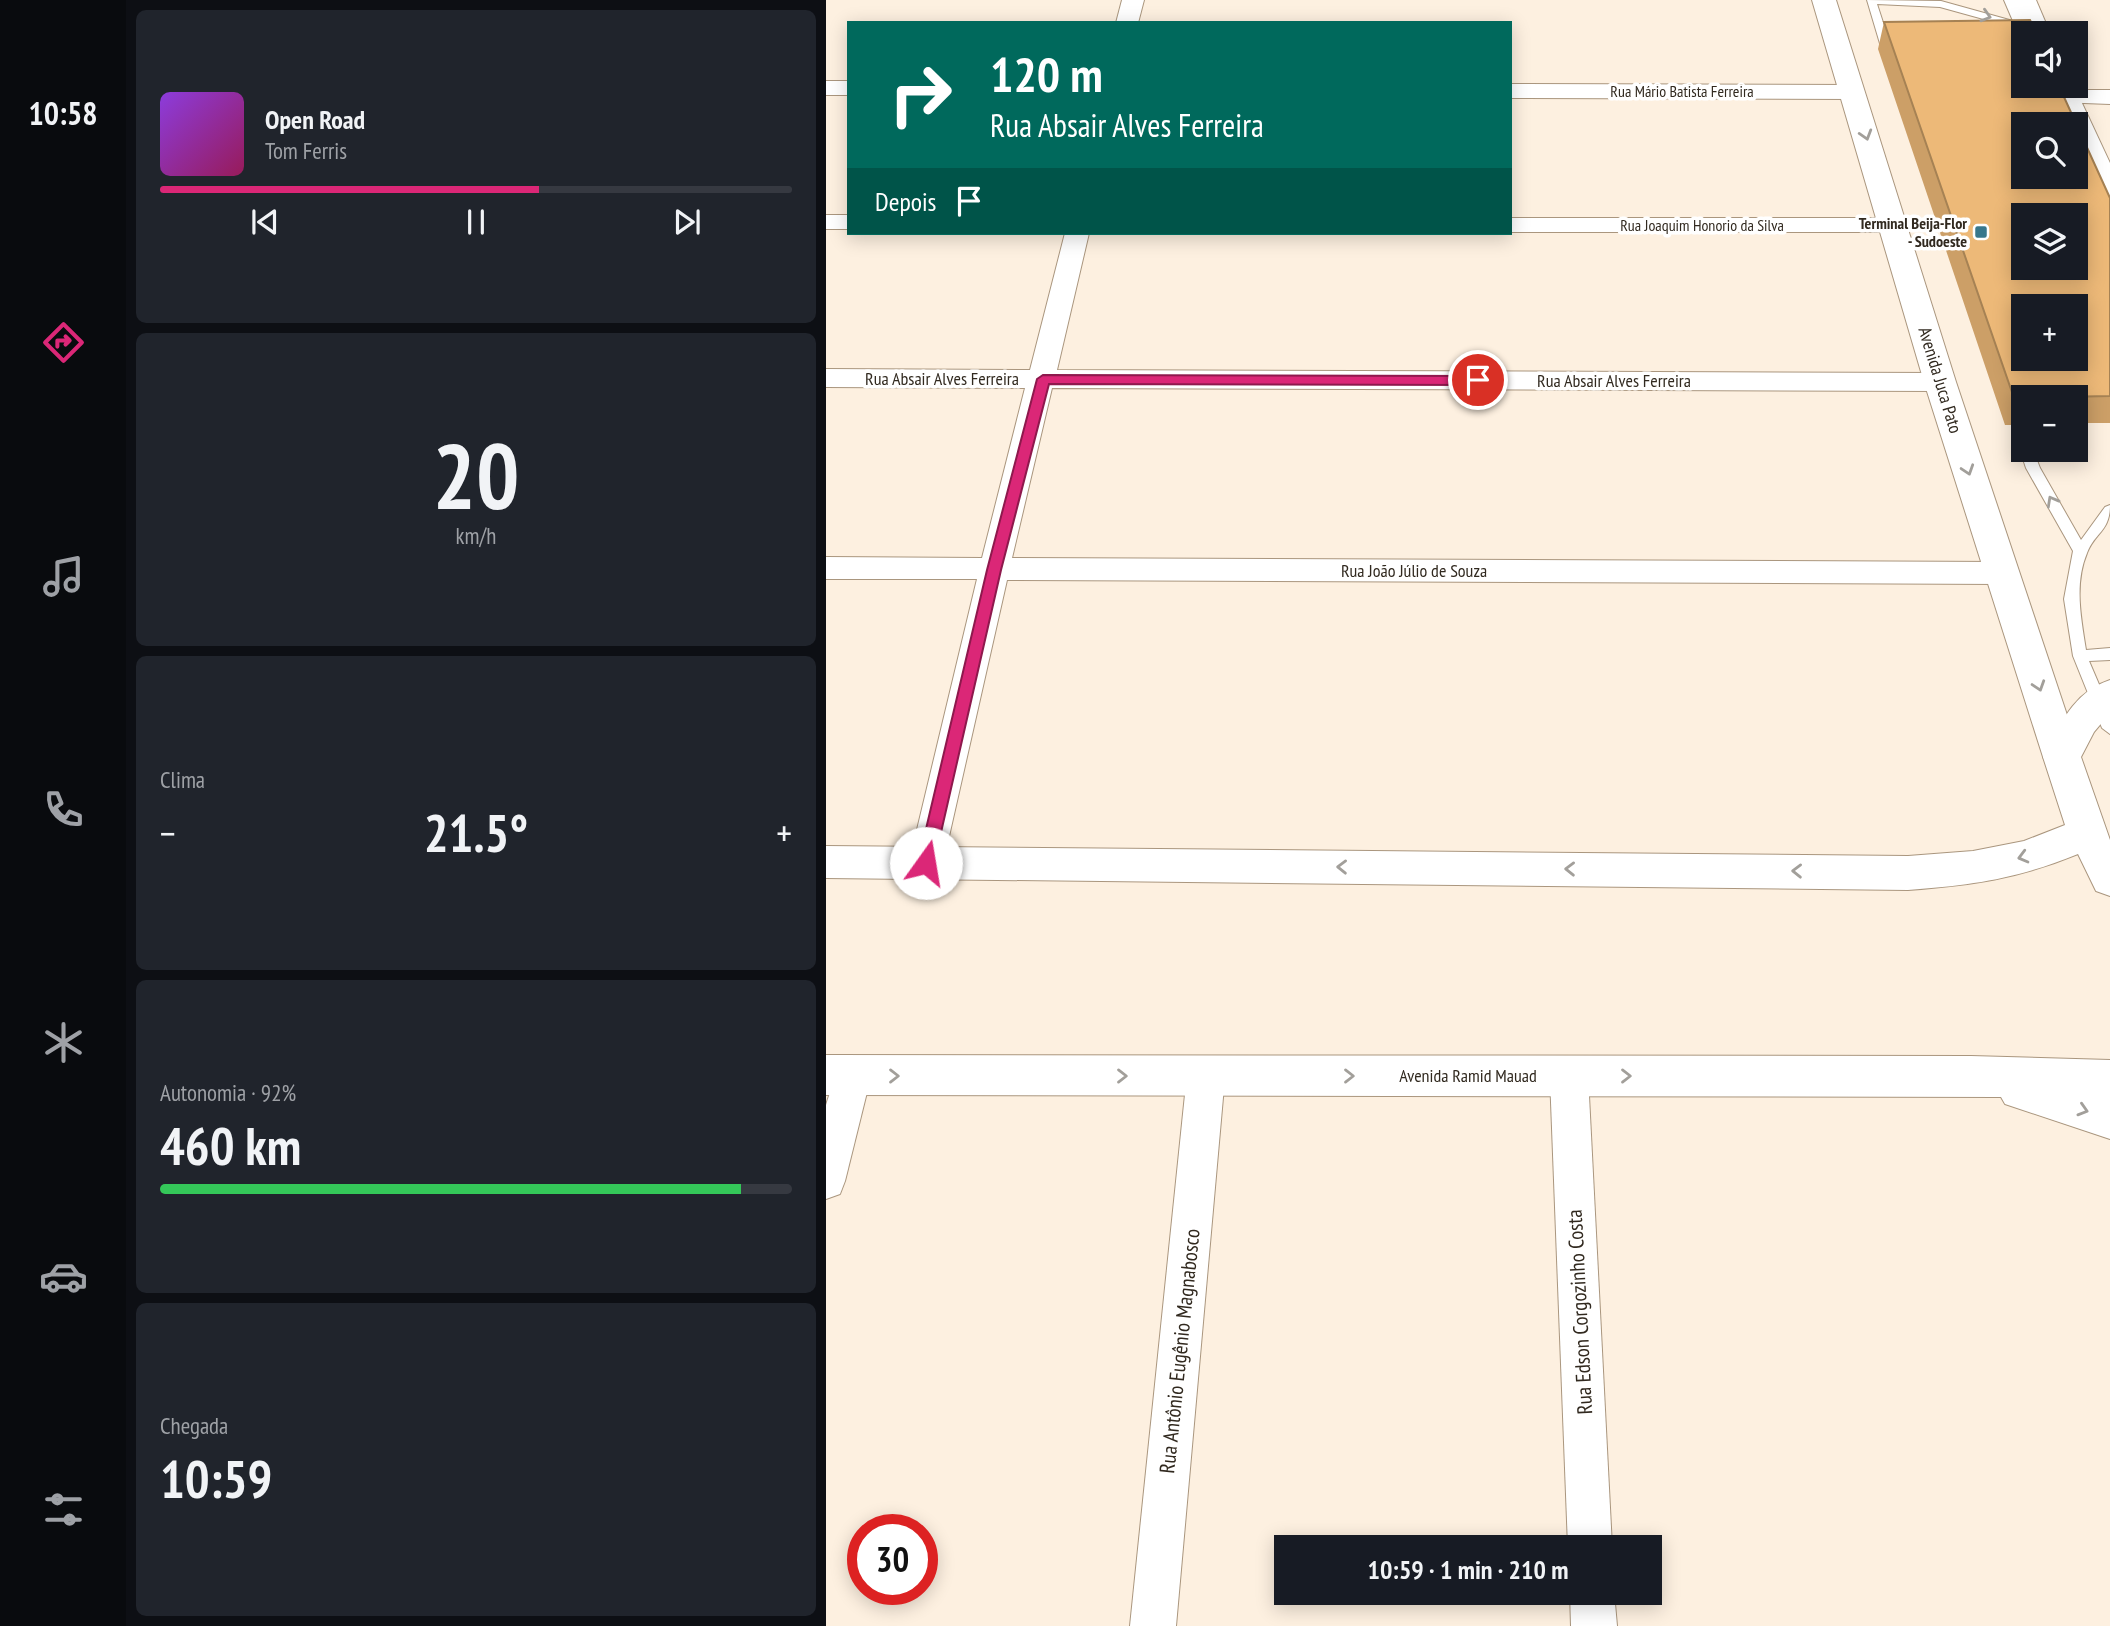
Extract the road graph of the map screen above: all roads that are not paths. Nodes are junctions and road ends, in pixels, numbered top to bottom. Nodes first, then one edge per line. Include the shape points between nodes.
1 (1132, 0) edge
2 (1824, 0) edge
3 (2009, 0) edge
4 (2024, 0) edge
5 (1870, 1) edge
6 (1127, 21) edge
7 (2021, 21) edge
8 (2026, 21) edge
9 (2011, 26) edge
10 (1886, 47) edge
11 (826, 88) edge
12 (847, 88) edge
13 (1512, 91) edge
14 (1853, 92) junction
15 (2088, 97) edge
16 (2110, 97) edge
17 (2059, 98) edge
18 (2110, 193) edge
19 (826, 222) edge
20 (847, 222) edge
21 (1512, 225) edge
22 (1893, 225) junction
23 (1077, 235) edge
24 (826, 379) edge
25 (1043, 379) junction
26 (1940, 382) junction
27 (2031, 462) edge
28 (2110, 510) edge
29 (2080, 551) junction
30 (826, 568) edge
31 (994, 570) junction
32 (2001, 573) junction
33 (2110, 654) edge
34 (2080, 656) junction
35 (2106, 707) edge
36 (2062, 757) junction
37 (2087, 833) junction
38 (826, 862) edge
39 (926, 863) junction
40 (2110, 879) edge
41 (1206, 1075) junction
42 (839, 1076) edge
43 (1569, 1076) junction
44 (1971, 1076) junction
45 (2110, 1080) edge
46 (2110, 1119) edge
47 (826, 1181) edge
48 (1589, 1535) edge
49 (1593, 1605) edge
50 (1153, 1626) edge
51 (1594, 1626) edge

1 - 6 street
2 - 14 main road, Avenida Juca Pato
3 - 7 lane
4 - 8 main road
5 -> 9 lane via 1959,8
5 - 10 lane
11 - 12 street
13 - 14 street, Rua Mário Batista Ferreira
14 -> 22 main road, Avenida Juca Pato
15 - 16 street
17 - 18 main road
19 - 20 street
21 - 22 street, Rua Joaquim Honorio da Silva
22 - 26 main road, Avenida Juca Pato
23 - 25 street
24 - 25 street, Rua Absair Alves Ferreira
25 - 26 street, Rua Absair Alves Ferreira
25 - 31 street
26 -> 32 main road, Avenida Juca Pato
29 -> 27 lane
28 - 29 lane
29 - 34 lane via 2071,598
30 - 31 street, Rua João Júlio de Souza
31 - 32 street, Rua João Júlio de Souza
31 - 39 street
32 -> 36 main road, Avenida Juca Pato
33 - 34 lane
34 - 35 lane
35 - 36 main road via 2080,722
36 - 37 main road, Avenida Juca Pato
37 -> 39 main road via 2028,857 1973,868 1908,873
37 - 40 main road, Avenida Juca Pato
38 - 39 main road
42 -> 41 main road, Avenida Ramid Mauad
41 -> 43 main road, Avenida Ramid Mauad
41 - 50 street, Rua Antônio Eugênio Magnabosco
42 - 47 street
43 -> 44 main road, Avenida Ramid Mauad
43 - 48 street, Rua Edson Corgozinho Costa
44 - 45 main road, Avenida Ramid Mauad
44 -> 46 main road
49 - 51 street

